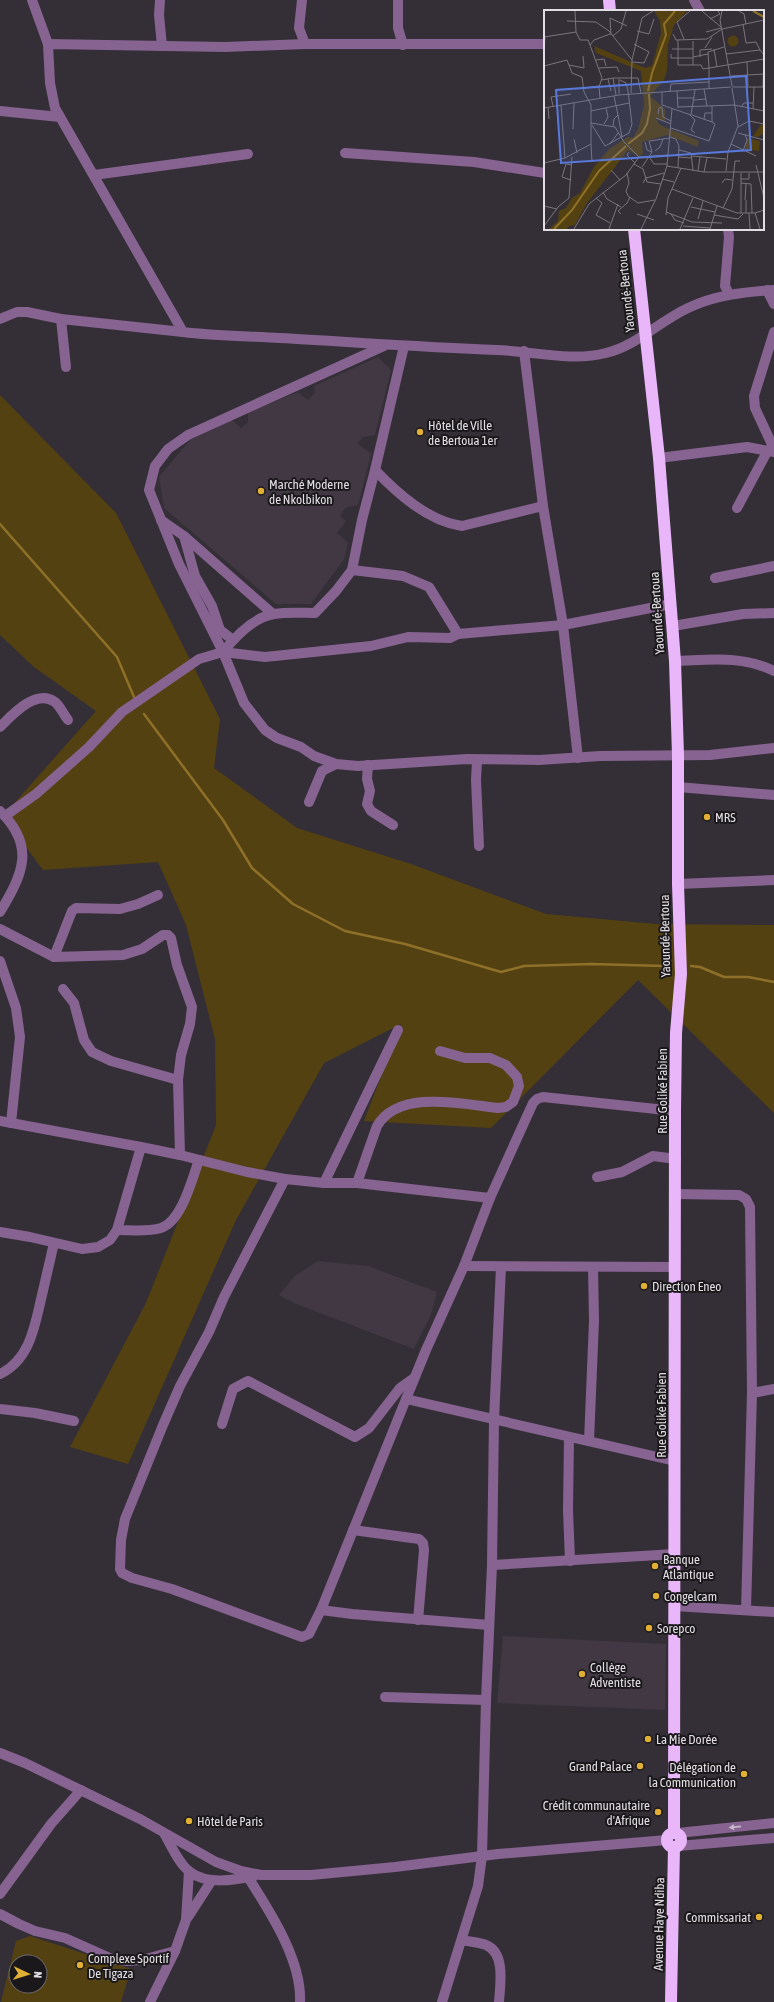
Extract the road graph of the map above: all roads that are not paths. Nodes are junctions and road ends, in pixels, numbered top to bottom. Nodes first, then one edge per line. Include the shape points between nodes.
1 (32, 0) edge
2 (160, 0) edge
3 (302, 0) edge
4 (398, 0) edge
5 (694, 0) edge
6 (699, 10) edge
7 (48, 44) junction
8 (305, 44) junction
9 (544, 44) edge
10 (403, 45) junction
11 (162, 46) junction
12 (0, 111) edge
13 (60, 117) junction
14 (345, 153) dead end
15 (248, 154) dead end
16 (544, 173) edge
17 (94, 175) junction
18 (634, 230) edge
19 (728, 230) edge
20 (771, 290) edge
21 (729, 294) junction
22 (774, 304) edge
23 (61, 318) junction
24 (0, 319) edge
25 (183, 332) junction
26 (774, 332) edge
27 (644, 335) junction
28 (386, 346) junction
29 (404, 346) junction
30 (524, 351) junction
31 (66, 367) dead end
32 (772, 450) edge
33 (658, 458) junction
34 (375, 470) junction
35 (543, 506) junction
36 (737, 508) dead end
37 (161, 520) junction
38 (184, 536) junction
39 (774, 566) edge
40 (352, 570) junction
41 (715, 578) dead end
42 (672, 604) junction
43 (774, 613) edge
44 (273, 614) junction
45 (563, 625) junction
46 (673, 626) junction
47 (458, 634) junction
48 (233, 640) junction
49 (223, 652) junction
50 (675, 661) junction
51 (774, 671) edge
52 (68, 720) dead end
53 (0, 727) edge
54 (774, 748) edge
55 (678, 755) junction
56 (578, 758) junction
57 (477, 761) junction
58 (336, 764) junction
59 (368, 765) junction
60 (678, 787) junction
61 (774, 794) edge
62 (309, 802) dead end
63 (3, 813) edge
64 (393, 825) dead end
65 (479, 846) dead end
66 (774, 880) edge
67 (678, 884) junction
68 (158, 895) dead end
69 (0, 912) edge
70 (0, 929) edge
71 (54, 957) junction
72 (0, 961) edge
73 (63, 989) dead end
74 (678, 997) joint
75 (398, 1030) dead end
76 (440, 1051) dead end
77 (178, 1080) junction
78 (675, 1111) junction
79 (0, 1121) edge
80 (11, 1123) junction
81 (141, 1147) junction
82 (180, 1155) junction
83 (676, 1159) junction
84 (199, 1160) junction
85 (597, 1177) dead end
86 (285, 1179) junction
87 (324, 1183) junction
88 (357, 1183) junction
89 (675, 1194) junction
90 (490, 1198) junction
91 (117, 1230) junction
92 (0, 1232) edge
93 (54, 1243) junction
94 (464, 1266) junction
95 (501, 1267) junction
96 (593, 1267) junction
97 (675, 1267) junction
98 (0, 1374) edge
99 (414, 1378) junction
100 (774, 1389) edge
101 (752, 1393) junction
102 (406, 1400) junction
103 (0, 1409) edge
104 (494, 1420) junction
105 (74, 1421) dead end
106 (222, 1424) dead end
107 (569, 1436) junction
108 (589, 1441) junction
109 (675, 1460) junction
110 (353, 1530) junction
111 (675, 1554) junction
112 (570, 1561) junction
113 (492, 1565) junction
114 (674, 1606) junction
115 (321, 1610) junction
116 (746, 1610) junction
117 (774, 1612) edge
118 (418, 1620) junction
119 (489, 1625) junction
120 (385, 1697) dead end
121 (486, 1700) junction
122 (0, 1753) edge
123 (81, 1790) junction
124 (774, 1822) edge
125 (164, 1834) junction
126 (774, 1838) edge
127 (674, 1840) junction
128 (482, 1856) junction
129 (189, 1871) junction
130 (262, 1875) junction
131 (248, 1877) junction
132 (212, 1880) junction
133 (0, 1894) edge
134 (0, 1914) edge
135 (186, 1920) junction
136 (462, 1940) junction
137 (175, 1951) junction
138 (150, 2002) edge
139 (300, 2002) edge
140 (442, 2002) edge
141 (498, 2002) edge
142 (671, 2002) edge

1 - 7 street
2 - 11 street
3 - 8 street via 298,28
4 - 10 street via 398,28
5 - 6 street
7 - 11 street
7 - 13 street via 50,84 55,108
8 - 10 street
8 - 11 street
9 - 10 street
12 - 13 street
13 - 17 street
14 - 16 street via 467,161
15 - 17 street
17 - 25 street
18 - 27 highway, Yaoundé-Bertoua
19 - 21 street via 725,286
20 - 21 street
20 - 22 street
21 - 27 street via 687,308
23 - 24 street via 17,312
23 - 25 street
23 - 31 street
25 - 28 street
26 - 32 street via 754,396 755,408
27 - 30 street via 607,353 582,357
27 - 33 highway, Yaoundé-Bertoua
28 - 29 street
28 - 37 street via 188,435 168,449 155,466 148,490
29 - 30 street
29 - 34 street
30 - 35 street
32 - 33 street via 747,447
32 - 36 street
33 - 42 highway, Yaoundé-Bertoua
34 - 35 street via 397,493 451,524 462,526
34 - 40 street
35 - 45 street
37 - 38 street
37 - 49 street via 179,564
38 - 44 street
38 - 48 street via 196,576 212,606 220,630
39 - 41 street
40 - 44 street via 315,613
40 - 47 street via 403,576 429,587
42 - 45 street
42 - 46 highway, Yaoundé-Bertoua
43 - 46 street via 743,614
44 - 48 street via 256,622
45 - 47 street
45 - 56 street
46 - 50 highway, Yaoundé-Bertoua
47 - 49 street via 450,638 408,637 371,646 265,657
48 - 49 street
49 - 58 street via 244,703 265,730 314,756
49 - 63 street via 199,659 122,712 89,747 36,794
50 - 51 street via 733,659 750,661
50 - 55 highway, Yaoundé-Bertoua
52 - 53 street via 56,702 46,698 34,700 18,709
54 - 55 street via 710,755
55 - 56 street
55 - 60 highway, Yaoundé-Bertoua
56 - 57 street
57 - 59 street
57 - 65 street
58 - 59 street
58 - 62 street via 322,771
59 - 64 street via 367,779 370,790 367,804 375,814
60 - 61 street
60 - 67 highway, Yaoundé-Bertoua
63 - 69 street via 12,824 23,847 24,859
66 - 67 street
67 - 74 highway, Yaoundé-Bertoua via 681,974
68 - 71 street via 120,909 76,908 72,911
70 - 71 street
71 - 77 street via 123,955 142,948 163,935 168,935 192,1007
72 - 80 street via 16,1008 20,1037
73 - 77 street via 74,1003 84,1040 92,1052 111,1061
74 - 78 highway, Rue Goliké Fabien
75 - 87 street
76 - 88 street via 465,1058 490,1058 506,1065 517,1077 519,1086 513,1102 506,1107 498,1108 430,1101 404,1105 381,1118
77 - 82 street
78 - 83 highway, Rue Goliké Fabien
78 - 90 street via 543,1097 537,1099
79 - 80 street
80 - 81 street
81 - 82 street
81 - 91 street
82 - 84 street
83 - 85 street via 653,1156 622,1172
83 - 89 highway, Rue Goliké Fabien
84 - 86 street
84 - 91 street via 179,1211 171,1222 162,1228 152,1230
86 - 87 street
86 - 115 street via 224,1297 163,1425 125,1519 120,1569 132,1578 178,1591 302,1637 309,1634
87 - 88 street
88 - 90 street
89 - 97 highway, Rue Goliké Fabien
89 - 101 street via 739,1196 746,1199 750,1207
90 - 94 street
91 - 93 street via 110,1240 98,1247 82,1249
92 - 93 street
93 - 98 street via 34,1332 16,1362
94 - 95 street
94 - 99 street
95 - 96 street
95 - 104 street
96 - 97 street
96 - 108 street via 594,1321
97 - 109 highway, Rue Goliké Fabien
99 - 102 street
99 - 106 street via 400,1388 369,1428 355,1437 248,1381 233,1389
100 - 101 street
101 - 116 street
102 - 104 street
102 - 110 street
103 - 105 street
104 - 107 street
104 - 113 street
107 - 108 street
107 - 112 street
108 - 109 street
109 - 111 highway, Rue Goliké Fabien
110 - 115 street
110 - 118 street via 419,1539 423,1543
111 - 112 street
111 - 114 highway, Rue Goliké Fabien
112 - 113 street
113 - 119 street
114 - 116 street
114 - 127 highway, Rue Goliké Fabien
115 - 118 street
116 - 117 street
118 - 119 street
119 - 121 street
120 - 121 street
121 - 128 street
122 - 123 street
123 - 125 street via 140,1819
123 - 133 street via 51,1824
124 -> 127 street
125 - 129 street
125 - 130 street via 216,1862
126 - 127 street
127 - 128 street
127 - 142 highway, Avenue Haye Ndiba
128 - 130 street via 311,1875
128 - 136 street via 478,1886
129 - 132 street via 201,1878
129 - 135 street
130 - 131 street
131 - 132 street
131 - 139 street via 275,1921 296,1969
132 - 135 street
134 - 137 street via 35,1931 65,1938 112,1959 142,1960
135 - 137 street
136 - 140 street
136 - 141 street via 486,1945 497,1956 500,1975
137 - 138 street

